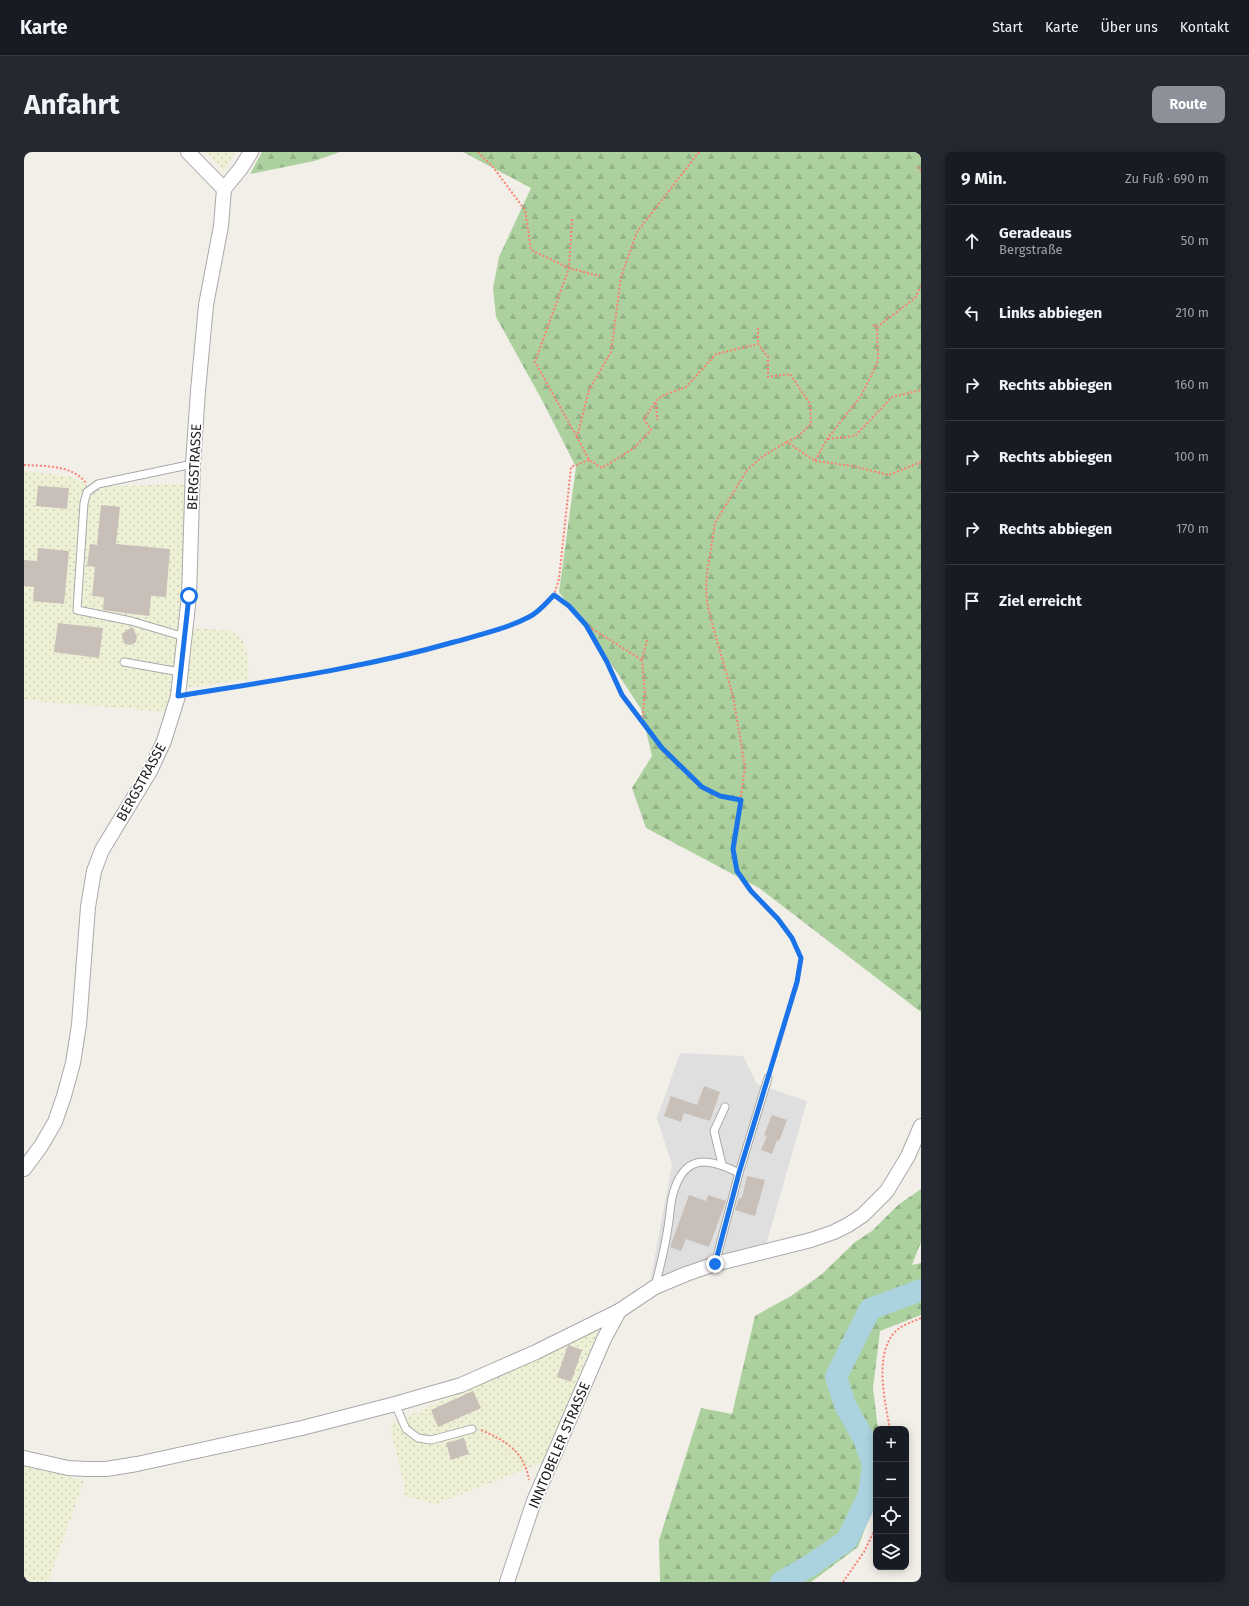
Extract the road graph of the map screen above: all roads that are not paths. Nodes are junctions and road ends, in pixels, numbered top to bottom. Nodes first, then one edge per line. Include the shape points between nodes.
1 (188, 152) edge
2 (251, 152) edge
3 (224, 189) junction
4 (193, 464) junction
5 (185, 637) junction
6 (124, 662) dead end
7 (180, 672) junction
8 (768, 1078) road end
9 (725, 1107) dead end
10 (921, 1126) edge
11 (722, 1164) junction
12 (24, 1169) edge
13 (739, 1173) junction
14 (715, 1264) junction
15 (655, 1287) junction
16 (619, 1311) junction
17 (395, 1404) junction
18 (472, 1429) road end
19 (24, 1458) edge
20 (507, 1582) edge

1 - 3 street
2 - 3 street
3 - 4 street, BERGSTRASSE via 221,226 206,305
4 - 5 street, BERGSTRASSE via 189,596
4 - 5 lane via 98,484 87,492 84,503 77,610 132,621
5 - 7 street, BERGSTRASSE
6 - 7 lane
7 - 12 street, BERGSTRASSE via 178,696 164,741 150,771 102,850 94,871 88,907 79,1025 73,1063 55,1122
8 - 13 lane
9 - 11 lane via 714,1131
10 - 14 street via 908,1156 887,1191 863,1215 834,1232 811,1240
11 - 13 lane
11 - 15 lane via 696,1162 680,1175 672,1194 664,1253
13 - 14 lane
14 - 15 street
15 - 16 street
16 - 17 street via 490,1373 461,1385
16 - 20 street, INNTOBELER STRASSE via 604,1339 534,1501
17 - 18 lane via 406,1429 418,1438 431,1440
17 - 19 street via 219,1447 106,1469 68,1468

